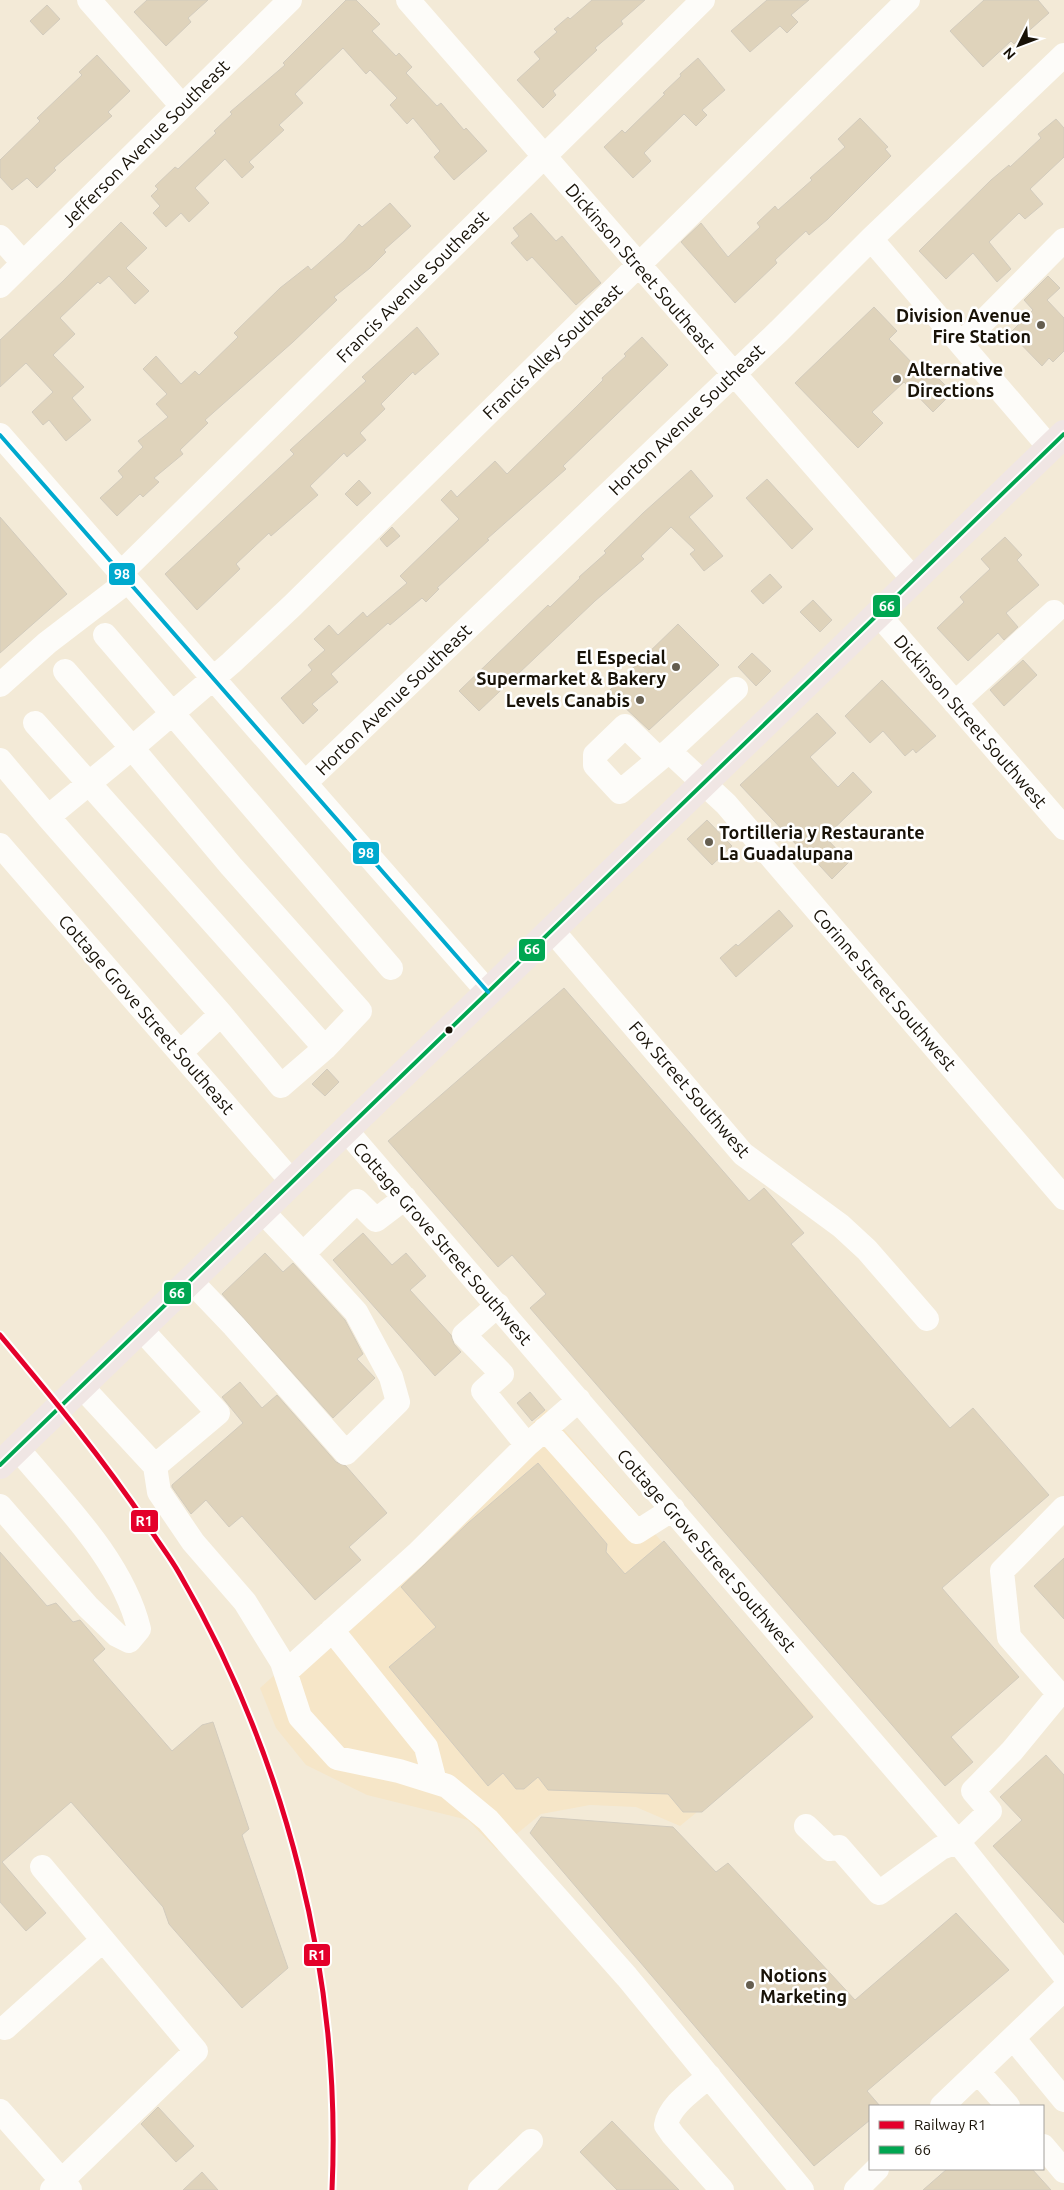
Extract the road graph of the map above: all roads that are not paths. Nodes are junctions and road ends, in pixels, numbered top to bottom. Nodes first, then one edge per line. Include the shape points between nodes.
1 (89, 0) edge
2 (290, 0) edge
3 (408, 0) edge
4 (703, 0) edge
5 (908, 0) edge
6 (1064, 55) edge
7 (182, 106) junction
8 (543, 157) junction
9 (0, 237) edge
10 (871, 239) junction
11 (1064, 240) edge
12 (23, 263) junction
13 (639, 266) junction
14 (0, 286) edge
15 (961, 344) junction
16 (734, 374) junction
17 (0, 436) edge
18 (1057, 441) edge
19 (124, 577) junction
20 (914, 580) junction
21 (1054, 612) dead end
22 (878, 614) junction
23 (105, 634) dead end
24 (65, 671) dead end
25 (213, 677) junction
26 (0, 685) edge
27 (736, 688) dead end
28 (955, 703) junction
29 (172, 713) junction
30 (35, 723) dead end
31 (132, 748) junction
32 (0, 760) edge
33 (306, 782) junction
34 (703, 783) junction
35 (89, 784) junction
36 (48, 816) junction
37 (1064, 828) edge
38 (0, 845) edge
39 (552, 930) junction
40 (391, 968) dead end
41 (488, 992) junction
42 (221, 1014) junction
43 (324, 1048) junction
44 (180, 1052) junction
45 (345, 1129) junction
46 (293, 1183) junction
47 (405, 1198) junction
48 (1064, 1198) edge
49 (263, 1212) junction
50 (303, 1254) junction
51 (191, 1281) junction
52 (498, 1305) junction
53 (927, 1319) dead end
54 (141, 1329) junction
55 (82, 1387) junction
56 (579, 1400) junction
57 (545, 1429) junction
58 (527, 1445) junction
59 (8, 1457) edge
60 (155, 1466) junction
61 (0, 1506) edge
62 (1064, 1508) edge
63 (673, 1510) junction
64 (332, 1630) junction
65 (286, 1672) junction
66 (435, 1782) junction
67 (806, 1826) dead end
68 (958, 1842) junction
69 (42, 1866) dead end
70 (103, 1940) junction
71 (1064, 1975) edge
72 (1064, 1989) edge
73 (5, 2028) dead end
74 (1013, 2038) junction
75 (978, 2072) junction
76 (708, 2076) junction
77 (1064, 2100) edge
78 (943, 2105) edge
79 (1007, 2105) edge
80 (0, 2111) edge
81 (531, 2141) dead end
82 (1044, 2147) edge
83 (876, 2170) edge
84 (1064, 2170) edge
85 (61, 2187) edge
86 (480, 2190) edge
87 (722, 2190) edge
88 (802, 2190) edge
89 (856, 2190) edge

1 - 7 street
2 - 7 street, Jefferson Avenue Southeast
3 - 8 street, Dickinson Street Southeast
4 - 8 street, Francis Avenue Southeast
5 - 13 street, Francis Alley Southeast
6 - 10 street, Horton Avenue Southeast
7 - 12 street, Jefferson Avenue Southeast
8 - 13 street, Dickinson Street Southeast
8 - 19 street, Francis Avenue Southeast
9 - 12 street
10 - 15 street
10 - 16 street, Horton Avenue Southeast
11 - 15 street
12 - 14 street, Jefferson Avenue Southeast
13 - 16 street, Dickinson Street Southeast
13 - 25 street, Francis Alley Southeast via 292,606
15 - 18 street
16 - 20 street, Dickinson Street Southeast
16 - 33 street, Horton Avenue Southeast
17 - 19 street
18 - 20 main road
19 - 25 street
19 - 26 street, Francis Avenue Southeast
20 - 22 main road
21 - 28 street
22 - 28 street, Dickinson Street Southwest
22 - 34 main road
23 - 29 street
24 - 31 street
25 - 29 street, Francis Alley Southeast
25 - 33 street
27 - 34 street, Corinne Street Southwest via 664,755
28 - 37 street, Dickinson Street Southwest
29 - 31 street, Francis Alley Southeast
29 - 40 street
30 - 35 street
31 - 35 street, Francis Alley Southeast
31 - 43 street via 360,1011
32 - 36 street
33 - 41 street
34 - 39 main road
34 - 48 street, Corinne Street Southwest via 726,804
35 - 36 street, Francis Alley Southeast
35 - 43 street
36 - 42 street
38 - 44 street, Cottage Grove Street Southeast
39 - 41 main road
39 - 53 street, Fox Street Southwest via 743,1154 854,1238
41 - 45 main road
42 - 43 street via 281,1086
42 - 44 street
44 - 46 street, Cottage Grove Street Southeast
45 - 46 main road
45 - 47 street, Cottage Grove Street Southwest
46 - 49 main road
47 - 50 street via 376,1220 357,1201
47 - 52 street, Cottage Grove Street Southwest
49 - 50 street
49 - 51 main road
50 - 51 street via 356,1312 391,1377 398,1402 346,1453
51 - 54 main road
52 - 56 street, Cottage Grove Street Southwest
52 - 58 street via 464,1335 502,1374 483,1391
54 - 55 main road
54 - 60 street via 218,1413
55 - 59 main road
55 - 60 street
56 - 57 street
56 - 63 street, Cottage Grove Street Southwest
57 - 58 street
57 - 63 street via 638,1532
58 - 64 street via 417,1554
59 - 61 street via 101,1548 135,1614 139,1630 129,1641 117,1635 88,1607
60 - 65 street via 159,1492 192,1542 245,1602
62 - 68 street via 1002,1571 1009,1637 1059,1694 1012,1751 973,1791 990,1811
63 - 68 street, Cottage Grove Street Southwest
64 - 65 street
64 - 66 street via 426,1747
65 - 66 street via 300,1717 337,1758
66 - 76 street via 447,1786 488,1820 627,1977
67 - 68 street via 830,1849 839,1847 879,1893 941,1848
68 - 71 street, Cottage Grove Street Southwest
69 - 70 street
70 - 73 street
70 - 85 street via 196,2051
72 - 74 street
74 - 75 street
74 - 77 street
75 - 78 street
75 - 79 street
76 - 87 street via 673,2110 666,2125
76 - 88 street
80 - 85 street
81 - 86 street
82 - 84 street
83 - 89 street

